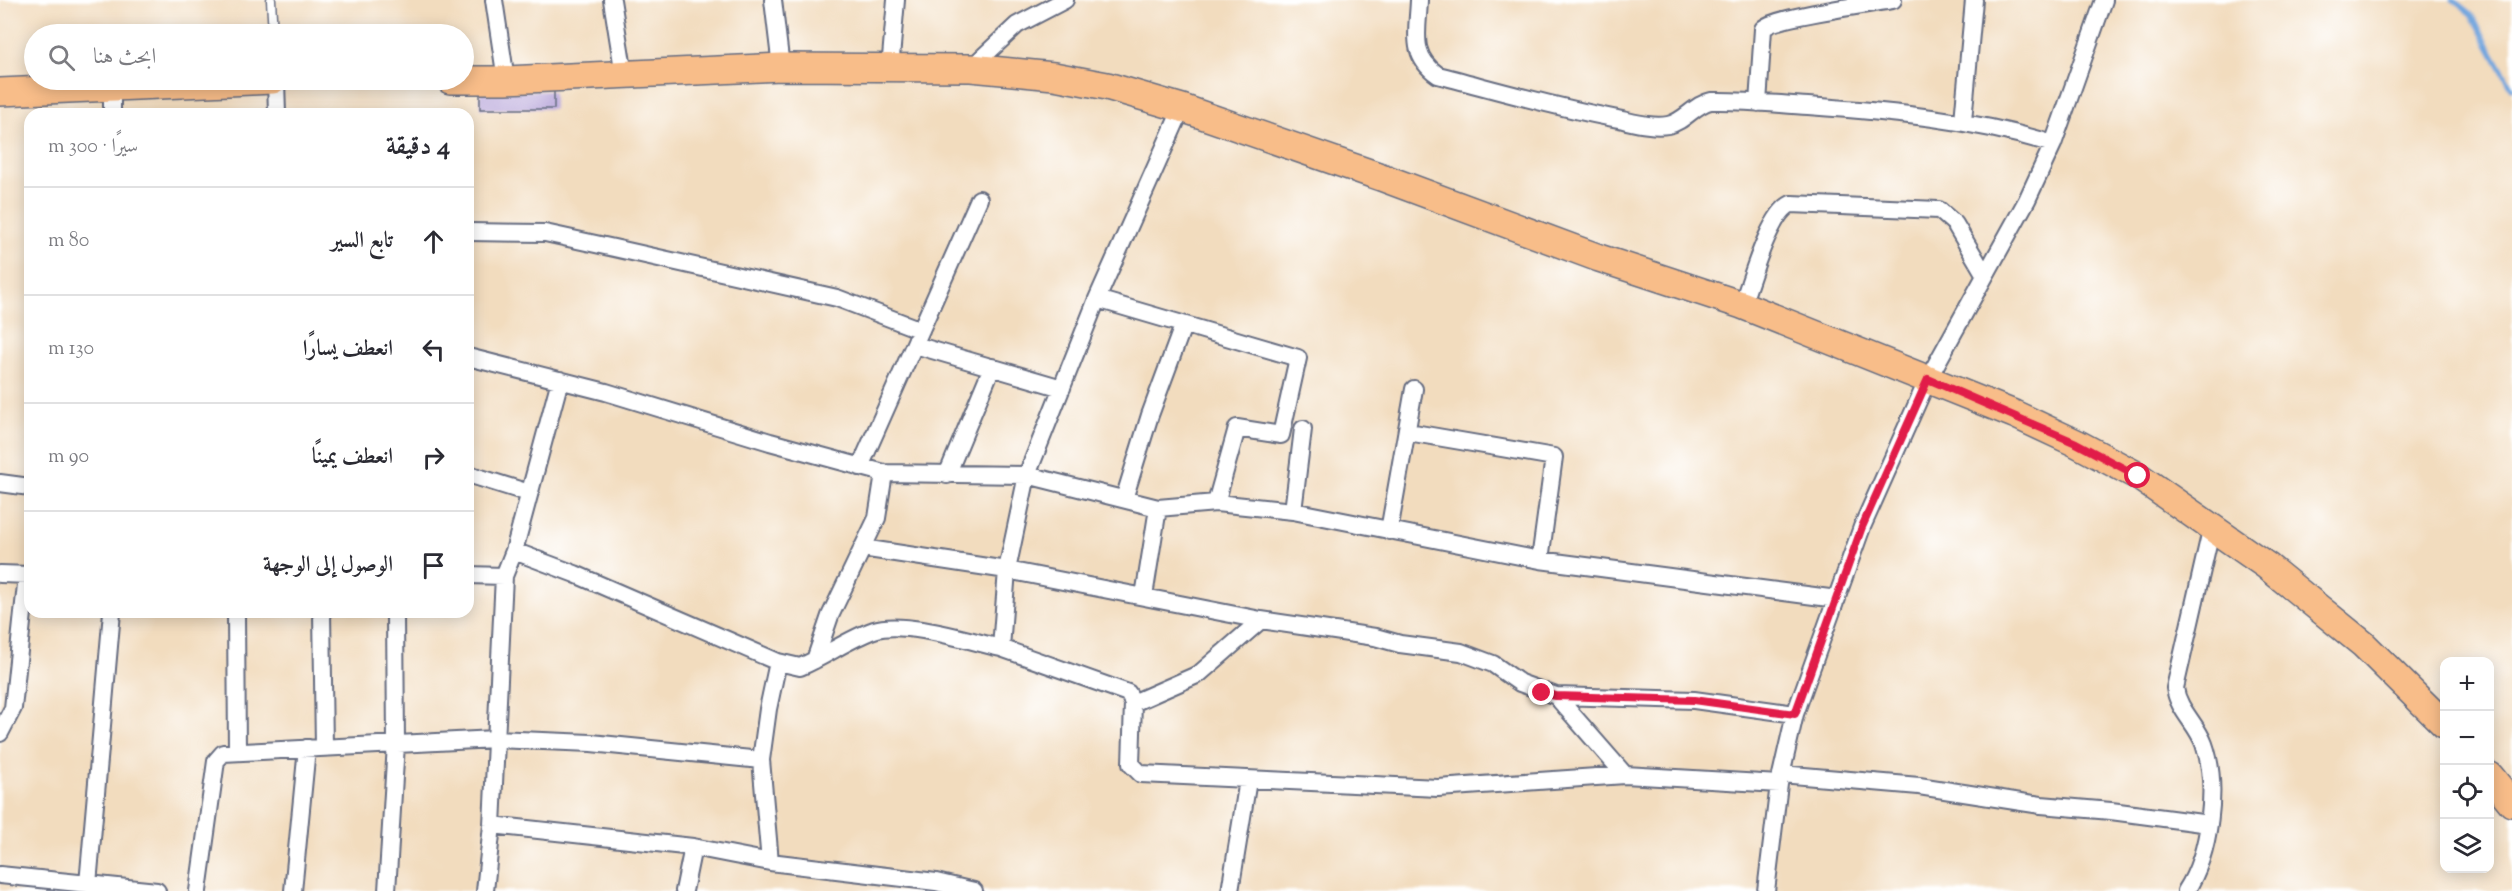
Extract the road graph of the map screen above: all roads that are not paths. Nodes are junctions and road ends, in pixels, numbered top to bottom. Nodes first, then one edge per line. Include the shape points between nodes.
1 (272, 0) edge
2 (494, 0) edge
3 (612, 0) edge
4 (773, 0) edge
5 (896, 0) edge
6 (1419, 0) edge
7 (1893, 0) edge
8 (1974, 0) edge
9 (2104, 0) edge
10 (1068, 1) edge
11 (273, 24) edge
12 (781, 67) junction
13 (970, 68) junction
14 (890, 69) junction
15 (624, 75) junction
16 (474, 80) edge
17 (506, 80) junction
18 (197, 90) edge
19 (275, 90) edge
20 (0, 92) edge
21 (112, 101) edge
22 (1758, 103) junction
23 (276, 108) edge
24 (1182, 108) junction
25 (1963, 121) junction
26 (2053, 144) junction
27 (979, 198) dead end
28 (474, 232) edge
29 (1985, 275) junction
30 (1096, 299) junction
31 (1742, 305) junction
32 (1183, 326) junction
33 (918, 338) junction
34 (474, 358) edge
35 (992, 367) junction
36 (1928, 379) junction
37 (560, 380) junction
38 (1062, 388) junction
39 (1414, 389) dead end
40 (1303, 429) dead end
41 (1408, 432) junction
42 (860, 467) junction
43 (884, 473) junction
44 (946, 475) junction
45 (1027, 475) junction
46 (474, 476) edge
47 (0, 483) edge
48 (24, 486) edge
49 (529, 493) junction
50 (1124, 499) junction
51 (1216, 503) junction
52 (1158, 508) junction
53 (1293, 511) junction
54 (2212, 525) junction
55 (1389, 531) junction
56 (862, 548) junction
57 (514, 551) junction
58 (1540, 560) junction
59 (1007, 570) junction
60 (0, 574) edge
61 (24, 574) edge
62 (474, 575) edge
63 (504, 576) junction
64 (1143, 596) junction
65 (1837, 599) junction
66 (24, 616) edge
67 (111, 618) edge
68 (236, 618) edge
69 (322, 618) edge
70 (395, 618) edge
71 (1262, 620) junction
72 (1001, 648) junction
73 (815, 660) junction
74 (778, 662) junction
75 (1556, 696) junction
76 (1133, 703) junction
77 (1795, 714) junction
78 (2440, 719) edge
79 (0, 733) edge
80 (495, 739) junction
81 (396, 744) junction
82 (324, 747) junction
83 (307, 748) junction
84 (237, 751) junction
85 (761, 760) junction
86 (1625, 776) junction
87 (1780, 779) junction
88 (1248, 780) junction
89 (2494, 781) edge
90 (2512, 803) edge
91 (2209, 824) junction
92 (492, 825) junction
93 (693, 847) junction
94 (770, 862) junction
95 (0, 875) edge
96 (17, 884) edge
97 (88, 884) junction
98 (110, 889) edge
99 (1768, 890) edge
100 (157, 891) edge
101 (198, 891) edge
102 (293, 891) edge
103 (387, 891) edge
104 (485, 891) edge
105 (684, 891) edge
106 (974, 891) edge
107 (1230, 891) edge
108 (2186, 891) edge

1 - 11 lane
2 - 17 street
3 - 15 street
4 - 12 street
5 - 14 street
6 - 22 street via 1417,47 1421,59 1438,75 1569,110 1648,125 1675,123 1711,100
7 - 22 street via 1784,18 1766,25
8 - 25 street
9 - 26 street
10 - 13 street via 1017,25
12 - 14 main road
12 - 15 main road
13 - 14 main road
13 - 24 main road via 1107,86
15 - 17 main road
16 - 17 main road
18 - 21 main road
19 - 23 street
20 - 21 main road
22 - 25 street
24 - 30 street
24 - 31 main road via 1392,180 1599,258
25 - 26 street
26 - 29 street
27 - 33 street
28 - 33 street via 556,236 837,298
29 - 31 street via 1954,224 1939,210 1791,204 1779,214 1769,233
29 - 36 street
30 - 32 street
30 - 38 street
31 - 36 main road
32 - 50 street
32 - 51 street via 1298,358 1281,435 1237,429
33 - 35 street
33 - 42 street
34 - 37 street
35 - 38 street
35 - 44 street
36 - 54 main road via 2076,443 2138,476
36 - 65 street via 1887,467
37 - 42 street
37 - 49 street
38 - 45 street
39 - 41 street
40 - 53 street
41 - 55 street
41 - 58 street via 1554,457
42 - 43 street
43 - 44 street
43 - 56 street via 877,518
44 - 45 street
45 - 50 street
45 - 59 street
46 - 49 street
47 - 48 street
49 - 57 street
50 - 52 street
51 - 52 street
51 - 53 street
52 - 64 street
53 - 55 street
54 - 78 main road via 2363,644
54 - 91 street via 2175,688 2177,699 2204,742
55 - 58 street
56 - 59 street
56 - 73 street via 830,616
57 - 63 street
57 - 74 street
58 - 65 street
59 - 64 street
59 - 72 street
60 - 61 street
62 - 63 street
63 - 80 street
64 - 71 street
65 - 77 street
66 - 79 street via 13,708
67 - 97 street
68 - 84 street
69 - 82 street
70 - 81 street
71 - 75 street via 1461,652 1493,664 1520,683
71 - 76 street via 1199,674
72 - 73 street via 896,627 876,629
72 - 76 street via 1125,691
73 - 74 street via 800,667
74 - 85 street
75 - 77 street via 1694,700
75 - 86 street
76 - 88 street via 1131,764 1137,771
77 - 87 street
80 - 81 street
80 - 85 street via 591,743
80 - 92 street
81 - 82 street
81 - 103 street
82 - 83 street
83 - 84 street
83 - 102 street
84 - 101 street via 223,753 216,761
85 - 94 street
86 - 87 street
86 - 88 street via 1438,788
87 - 91 street via 1919,786
87 - 99 street
88 - 107 street
89 - 90 main road
91 - 108 street via 2205,849
92 - 93 street
92 - 104 street
93 - 94 street
93 - 105 street
94 - 106 street via 936,882
95 - 96 street
96 - 97 street
97 - 98 street
98 - 100 street

